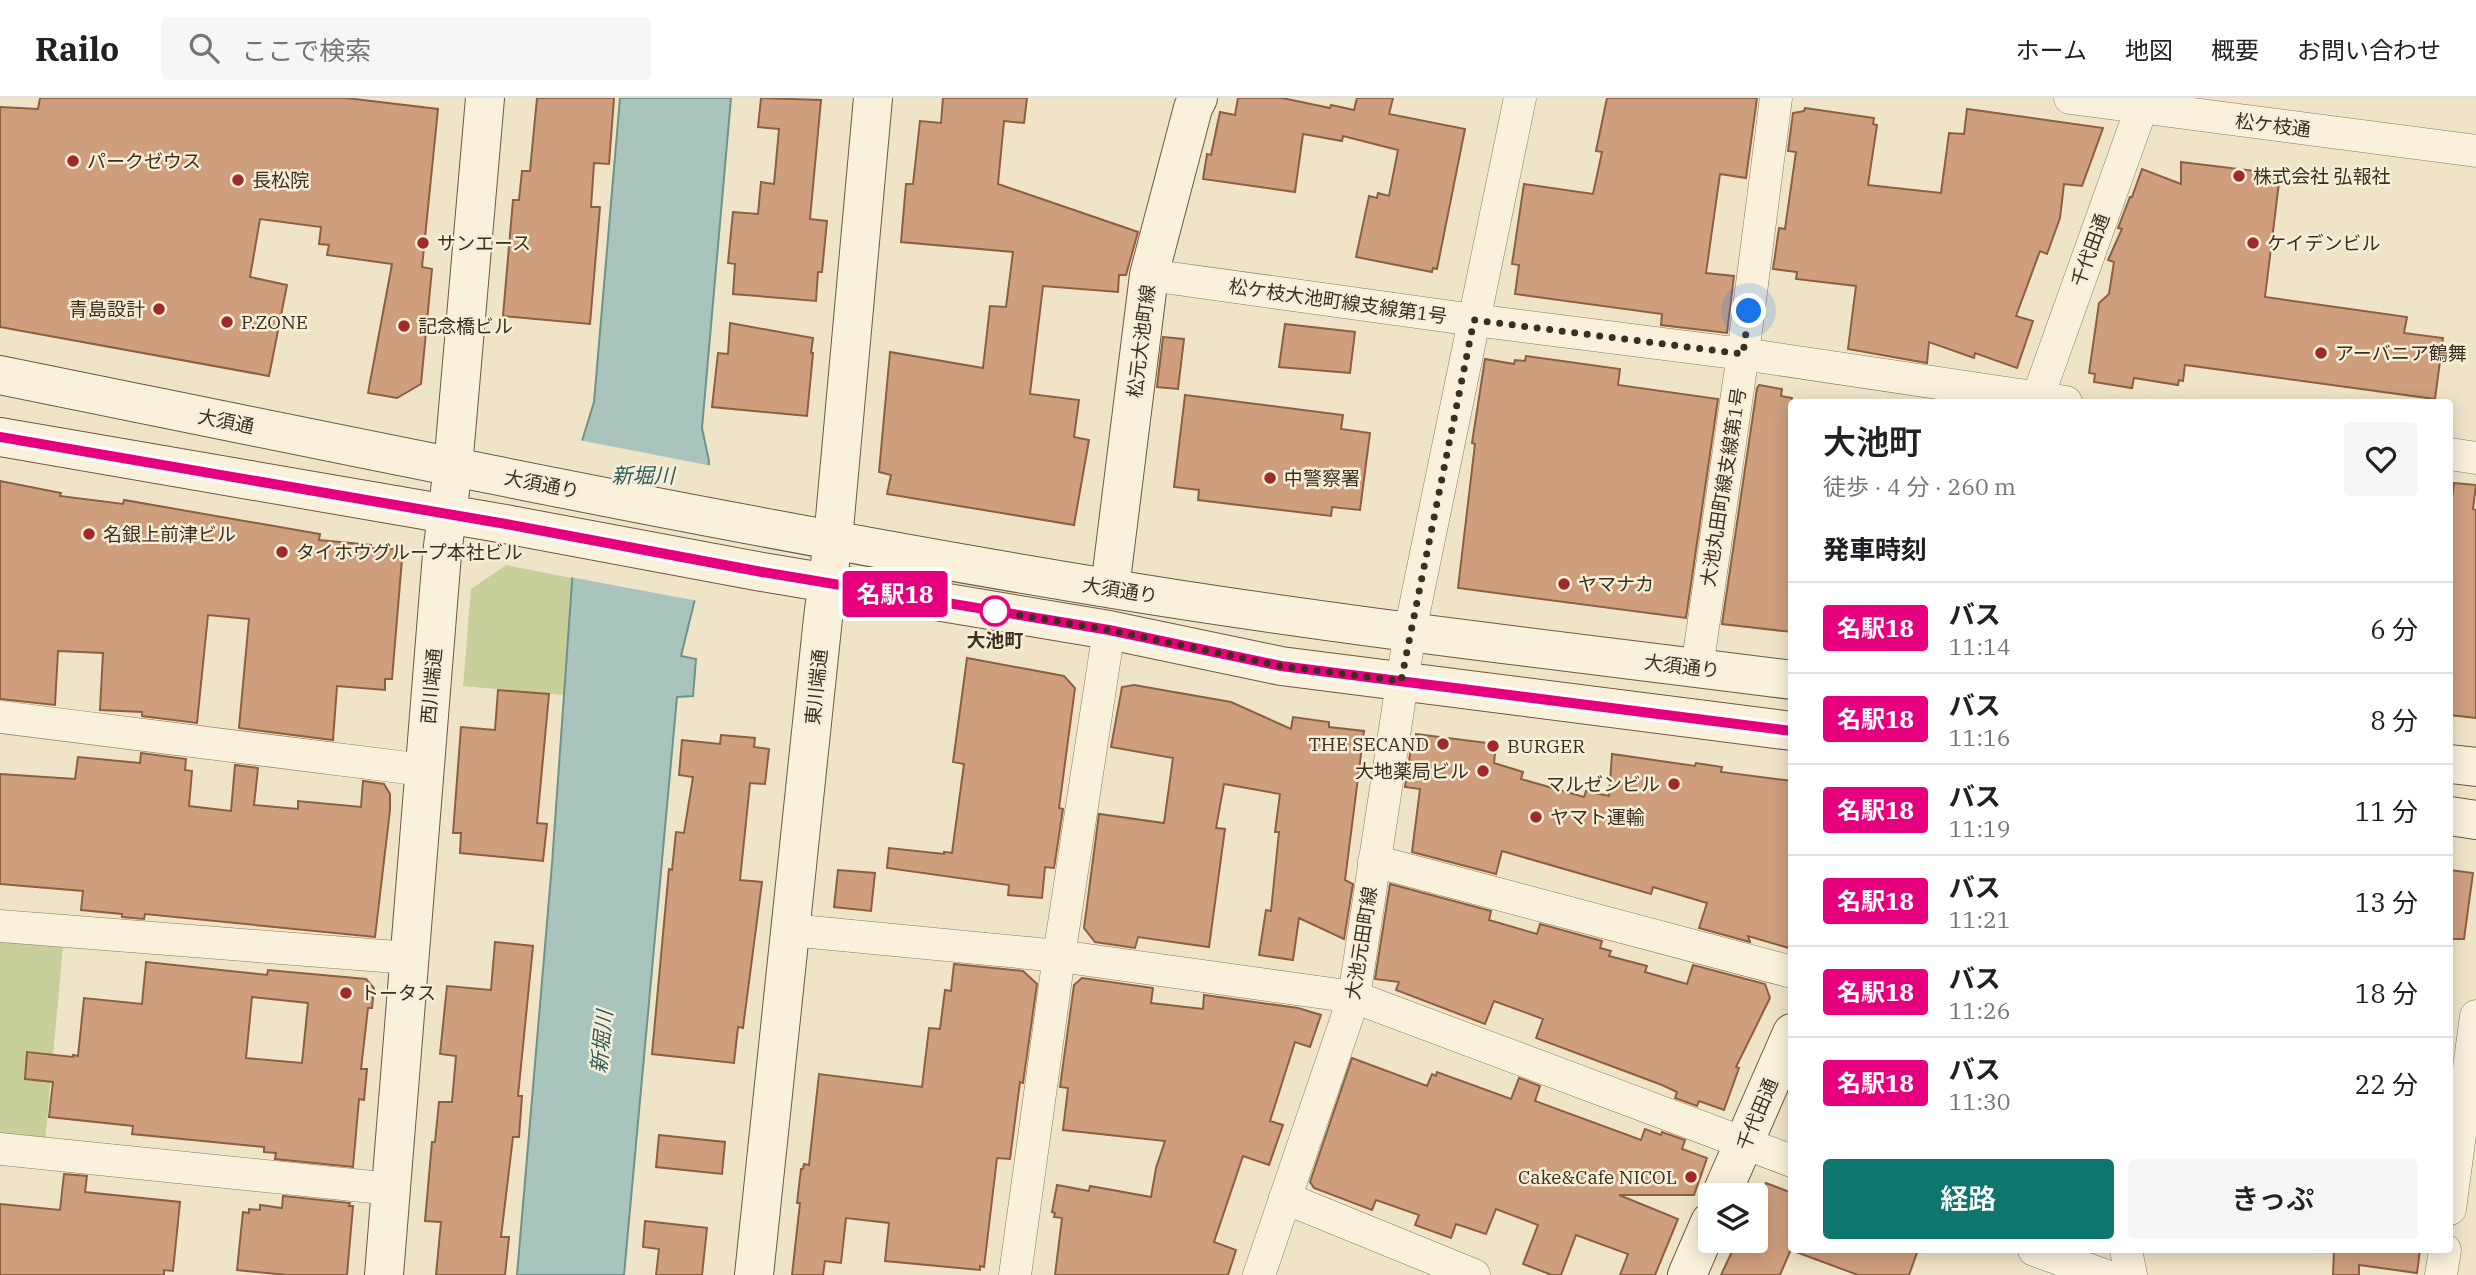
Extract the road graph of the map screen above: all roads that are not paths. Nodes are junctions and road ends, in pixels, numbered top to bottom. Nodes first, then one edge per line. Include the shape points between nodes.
1 (485, 98) edge
2 (873, 98) edge
3 (1198, 98) edge
4 (1520, 98) edge
5 (1776, 98) edge
6 (2070, 98) edge
7 (2143, 103) edge
8 (2476, 151) edge
9 (1149, 275) junction
10 (1474, 320) junction
11 (1743, 354) junction
12 (0, 376) edge
13 (2034, 399) edge
14 (2048, 399) edge
15 (0, 437) edge
16 (2453, 454) edge
17 (2476, 458) edge
18 (453, 467) junction
19 (446, 514) junction
20 (833, 540) junction
21 (827, 582) junction
22 (1110, 589) junction
23 (1109, 630) junction
24 (1410, 631) junction
25 (1697, 668) junction
26 (1788, 679) edge
27 (1401, 681) junction
28 (0, 717) edge
29 (1788, 730) edge
30 (2453, 764) edge
31 (2476, 767) edge
32 (424, 769) junction
33 (2453, 816) edge
34 (2476, 820) edge
35 (1374, 861) junction
36 (0, 926) edge
37 (790, 930) junction
38 (1059, 956) junction
39 (409, 958) junction
40 (1788, 971) edge
41 (1354, 997) junction
42 (2476, 1016) edge
43 (1788, 1042) edge
44 (2464, 1081) edge
45 (1744, 1144) junction
46 (0, 1149) edge
47 (1788, 1160) edge
48 (2453, 1182) edge
49 (1726, 1183) edge
50 (392, 1189) junction
51 (1285, 1198) junction
52 (1698, 1250) edge
53 (2042, 1253) edge
54 (2127, 1253) edge
55 (2445, 1253) edge
56 (384, 1275) edge
57 (754, 1275) edge
58 (1015, 1275) edge
59 (1259, 1275) edge
60 (1474, 1275) edge
61 (1687, 1275) edge
62 (2104, 1275) edge
63 (2131, 1275) edge
64 (2441, 1275) edge

1 - 18 street, 西川端通
2 - 20 street, 東川端通
3 - 9 street, 松元大池町線
4 - 10 street, 大池元田町線
5 - 11 street, 大池丸田町線支線第1号
6 - 7 street, 松ケ枝通
7 - 8 street, 松ケ枝通
7 - 14 street, 千代田通
9 - 10 street, 松ケ枝大池町線支線第1号
9 - 22 street, 松元大池町線
10 - 11 street, 松ケ枝大池町線支線第1号
10 - 24 street, 大池元田町線
11 - 13 street, 松ケ枝大池町線支線第1号
11 - 25 street, 大池丸田町線支線第1号
12 - 18 street, 大須通
15 - 19 street
16 - 17 street
18 - 19 street, 西川端通
18 - 20 street, 大須通り
19 - 21 street
19 - 32 street, 西川端通
20 - 21 street, 東川端通
20 - 22 street, 大須通り
21 - 23 street
21 - 37 street, 東川端通
22 - 24 street, 大須通り
23 - 27 street via 1281,666
23 - 38 street
24 - 25 street, 大須通り
24 - 27 street, 大池元田町線
25 - 26 street, 大須通り
27 - 29 street
27 - 35 street, 大池元田町線
28 - 32 street
30 - 31 street
32 - 39 street, 西川端通
33 - 34 street
35 - 40 street
35 - 41 street, 大池元田町線
36 - 39 street
37 - 38 street
37 - 57 street, 東川端通
38 - 41 street
38 - 58 street
39 - 50 street, 西川端通
41 - 45 street
41 - 51 street, 大池元田町線
42 - 44 street
43 - 45 street, 千代田通
44 - 48 street
45 - 47 street
45 - 49 street, 千代田通
46 - 50 street
50 - 56 street, 西川端通
51 - 59 street, 大池元田町線
51 - 60 street
52 - 61 street
53 - 62 street
54 - 63 street
55 - 64 street

